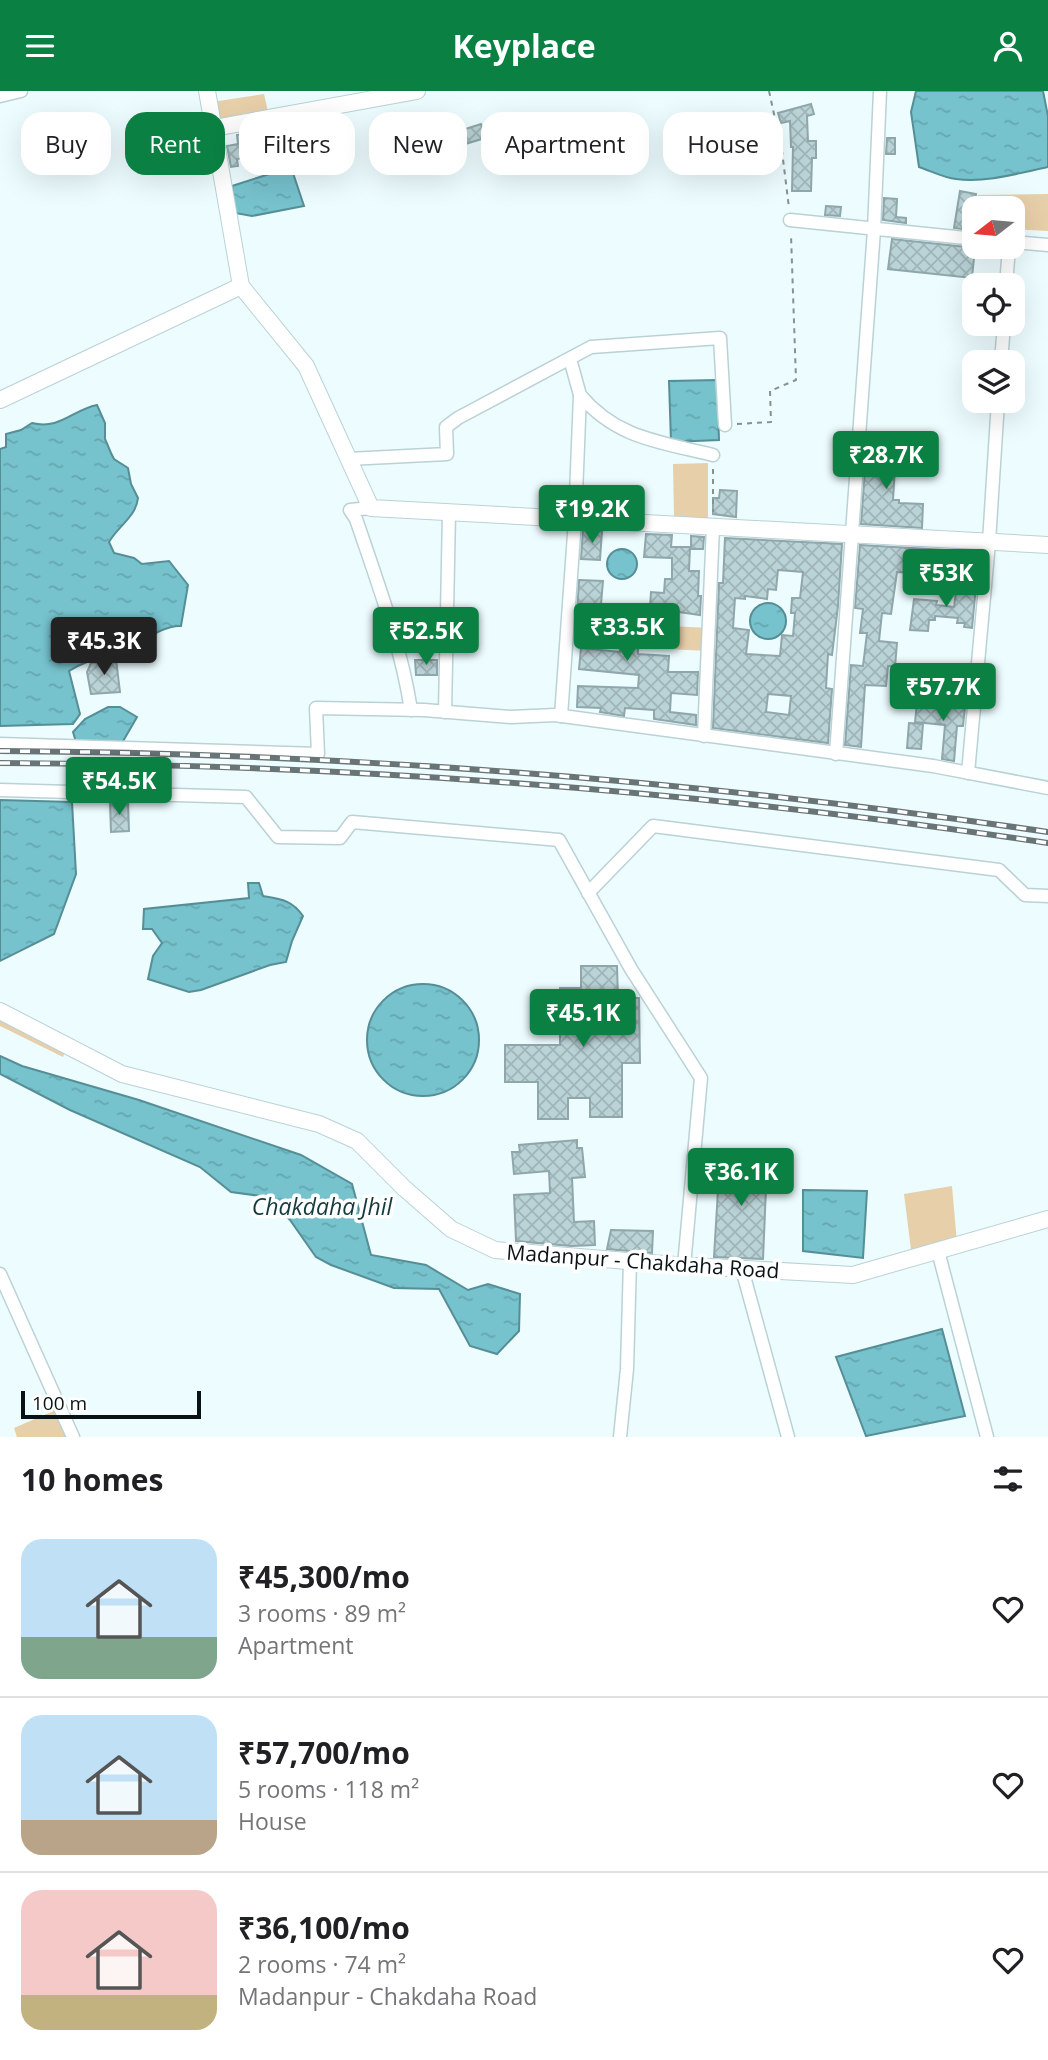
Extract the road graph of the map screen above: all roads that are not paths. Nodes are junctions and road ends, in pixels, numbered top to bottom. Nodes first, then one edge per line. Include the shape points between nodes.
1 (21, 91) edge
2 (207, 91) edge
3 (417, 91) edge
4 (880, 91) edge
5 (0, 96) edge
6 (211, 112) edge
7 (225, 126) edge
8 (222, 175) edge
9 (790, 220) road end
10 (874, 230) junction
11 (962, 238) edge
12 (1026, 243) edge
13 (1048, 245) edge
14 (241, 286) junction
15 (570, 359) junction
16 (580, 395) junction
17 (0, 400) edge
18 (997, 413) edge
19 (725, 425) road end
20 (713, 455) road end
21 (348, 459) junction
22 (371, 508) junction
23 (449, 513) junction
24 (575, 520) junction
25 (713, 527) junction
26 (852, 534) junction
27 (989, 542) junction
28 (1048, 545) edge
29 (411, 710) junction
30 (445, 712) junction
31 (561, 716) junction
32 (704, 736) junction
33 (0, 744) edge
34 (836, 754) junction
35 (968, 773) junction
36 (1048, 788) edge
37 (0, 790) edge
38 (588, 893) junction
39 (1048, 897) edge
40 (0, 1011) edge
41 (1048, 1219) edge
42 (938, 1251) junction
43 (630, 1261) junction
44 (684, 1266) junction
45 (742, 1269) junction
46 (0, 1274) edge
47 (73, 1437) edge
48 (620, 1437) edge
49 (788, 1437) edge
50 (987, 1437) edge

1 - 5 street
2 - 6 main road
3 - 7 main road
4 - 10 street
8 - 14 main road
9 - 10 street
10 - 11 street
10 - 26 street
12 - 13 street
14 - 17 main road
14 - 21 main road via 306,366
15 - 16 street
15 - 19 street via 591,347 720,338
15 - 21 street via 457,418 446,427 447,454
16 - 20 street via 593,410 633,435
16 - 24 street
18 - 27 street
21 - 22 main road
22 - 23 main road
22 - 29 street via 349,510 383,598
23 - 24 main road
23 - 30 street
24 - 25 main road
24 - 31 street
25 - 26 main road
25 - 32 street
26 - 27 main road
26 - 34 street
27 - 28 main road
27 - 35 street
29 - 30 street
29 - 33 street via 316,708 318,754
30 - 31 street
31 - 32 street
32 - 34 street
34 - 35 street
35 - 36 street
37 - 38 street via 246,797 278,837 340,838 352,822 559,840
38 - 39 street via 653,826 999,870 1025,895
38 - 44 street via 701,1078
40 - 43 main road, Madanpur - Chakdaha Road via 122,1075 320,1124 357,1141 451,1229 495,1249
41 - 42 main road, Madanpur - Chakdaha Road
42 - 45 main road, Madanpur - Chakdaha Road via 853,1275
42 - 50 street
43 - 44 main road, Madanpur - Chakdaha Road
43 - 48 street
44 - 45 main road, Madanpur - Chakdaha Road
45 - 49 street
46 - 47 street

